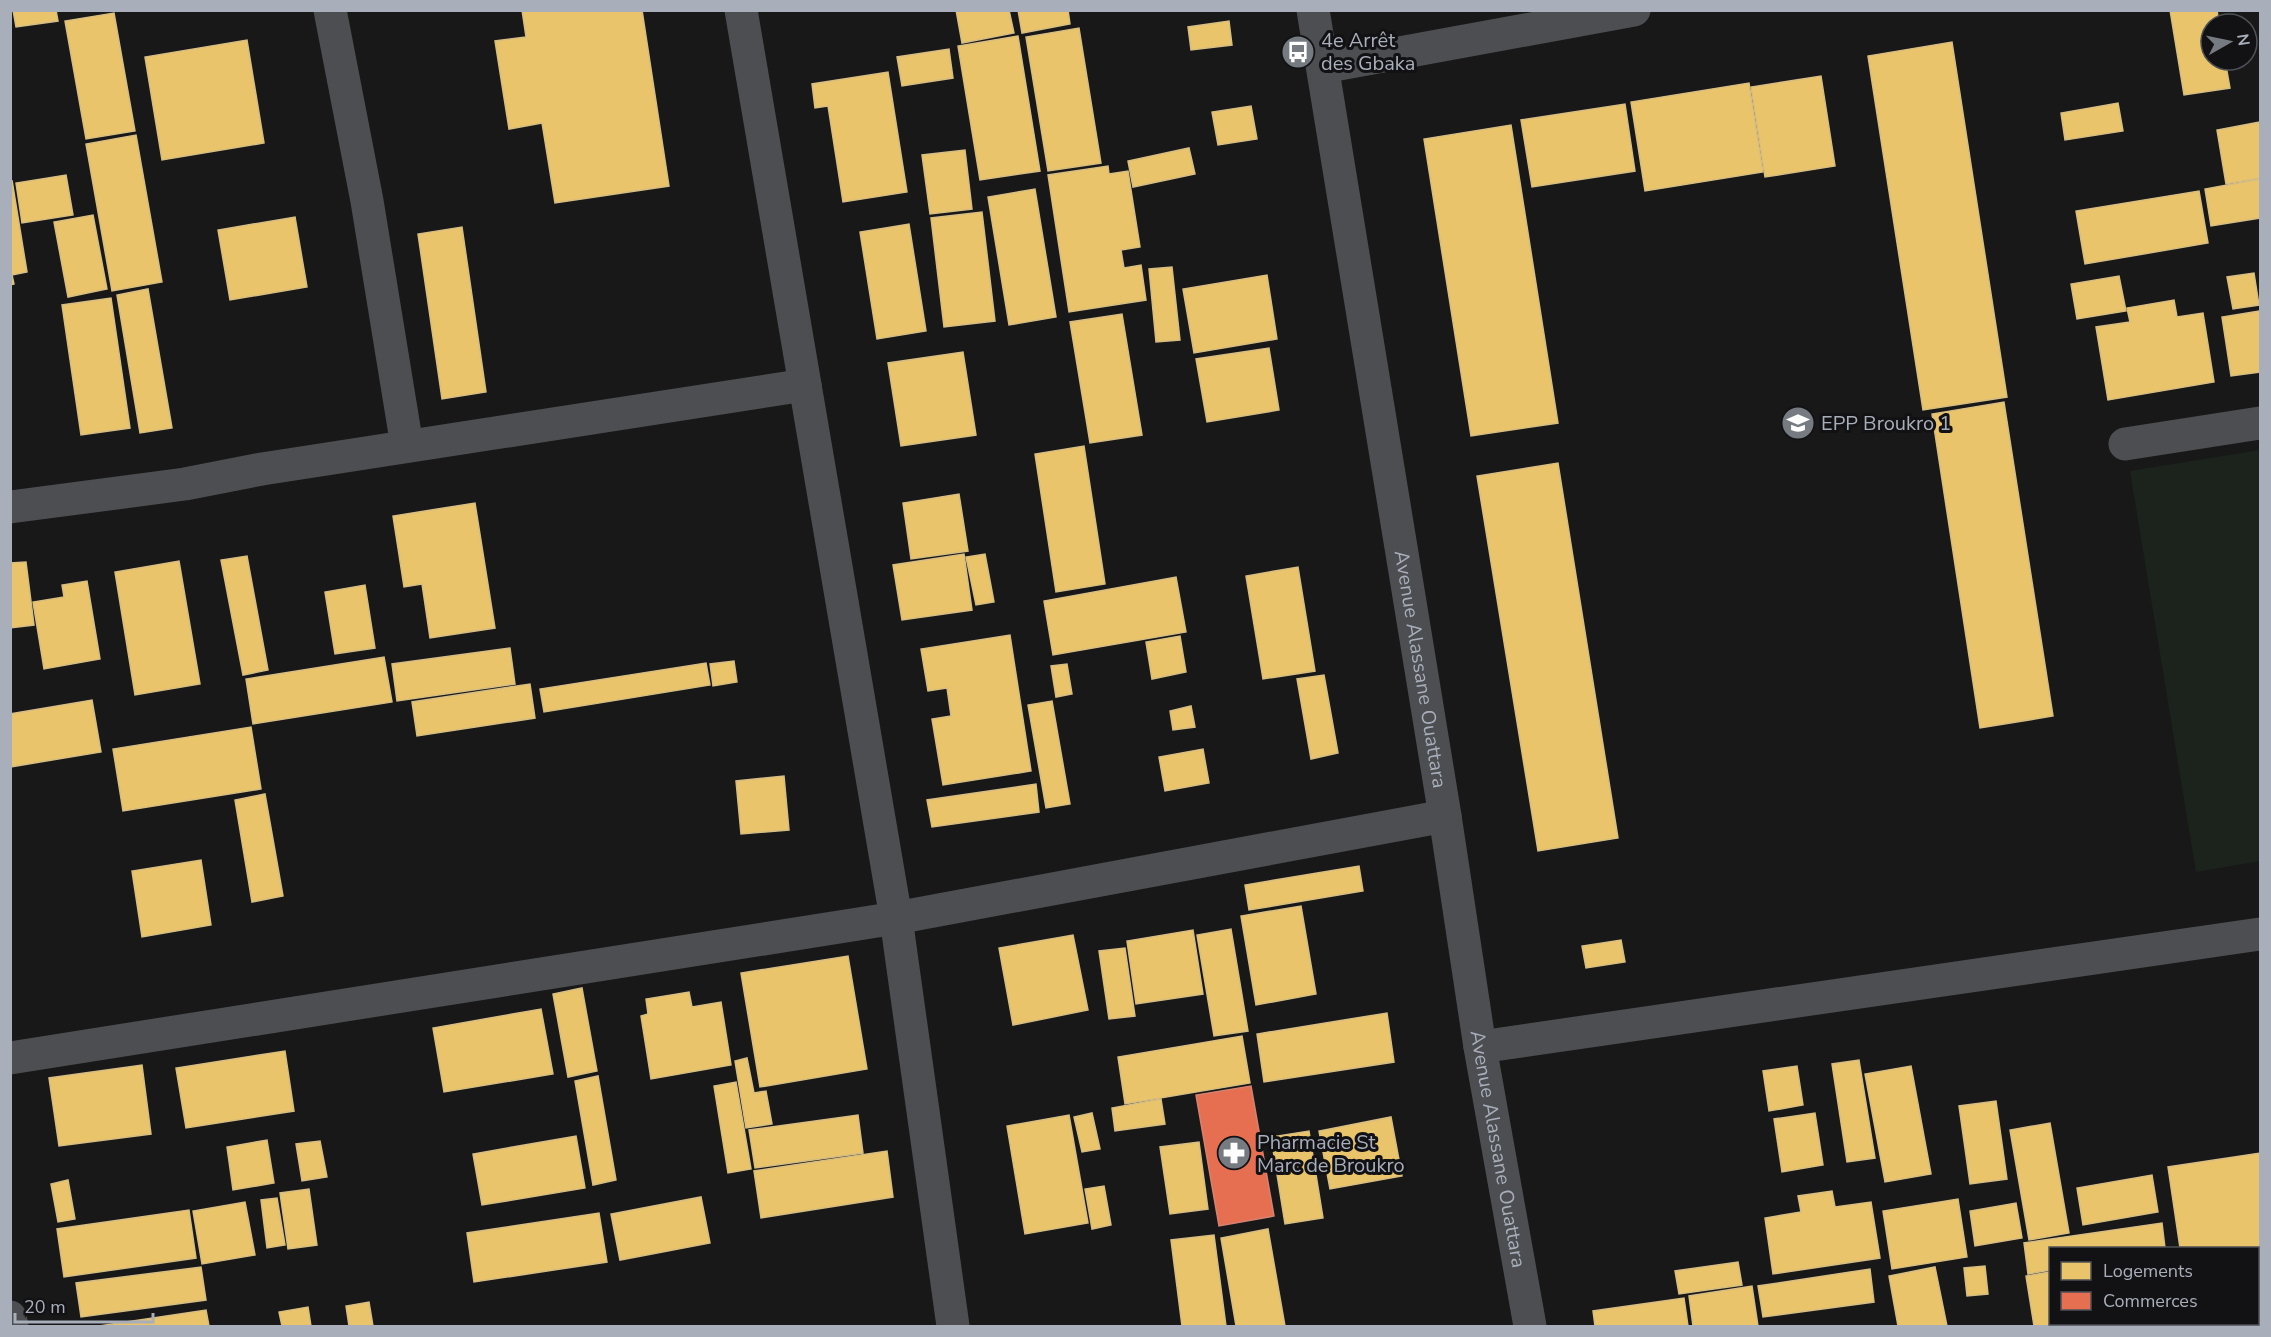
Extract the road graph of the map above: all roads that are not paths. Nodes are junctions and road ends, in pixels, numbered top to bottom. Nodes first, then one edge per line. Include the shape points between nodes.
1 (330, 10) edge
2 (741, 10) edge
3 (1313, 10) edge
4 (1634, 10) edge
5 (1323, 67) junction
6 (805, 385) junction
7 (2260, 423) edge
8 (2125, 444) dead end
9 (407, 446) junction
10 (10, 507) edge
11 (1444, 816) junction
12 (896, 918) junction
13 (2260, 934) edge
14 (1480, 1047) junction
15 (10, 1058) edge
16 (10, 1317) edge
17 (12, 1326) edge
18 (953, 1326) edge
19 (1530, 1326) edge

1 - 9 street via 367,201
2 - 6 street
3 - 5 street, Avenue Alassane Ouattara
4 - 5 street
5 - 11 street, Avenue Alassane Ouattara
6 - 9 street
6 - 12 street
7 - 8 street
9 - 10 street via 185,484
11 - 12 street
11 - 14 street, Avenue Alassane Ouattara
12 - 15 street
12 - 18 street
13 - 14 street
14 - 19 street, Avenue Alassane Ouattara
16 - 17 street

